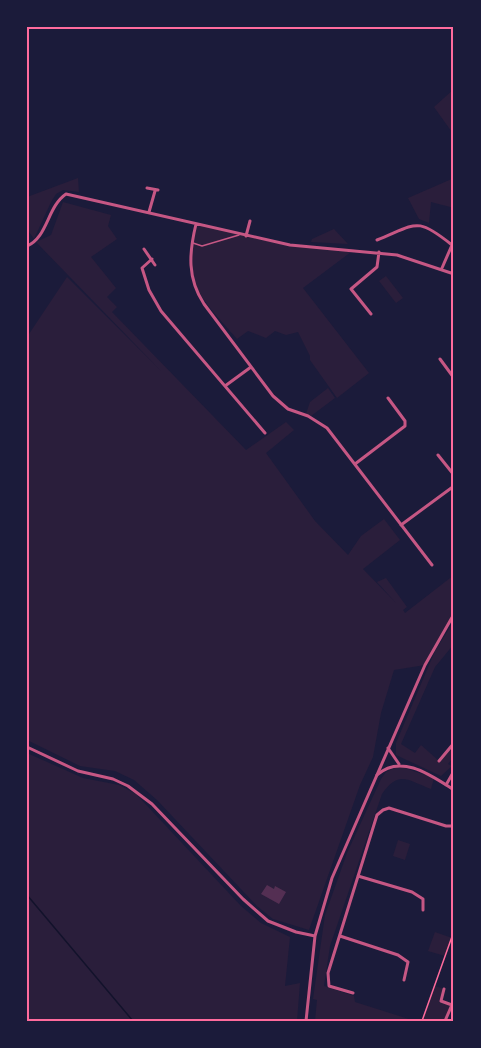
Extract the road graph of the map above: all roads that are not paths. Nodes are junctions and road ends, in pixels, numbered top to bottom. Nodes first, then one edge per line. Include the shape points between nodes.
1 (147, 188) dead end
2 (149, 213) junction
3 (250, 221) dead end
4 (196, 224) junction
5 (240, 235) junction
6 (246, 237) junction
7 (377, 240) dead end
8 (192, 243) junction
9 (453, 244) edge
10 (27, 246) edge
11 (144, 249) dead end
12 (380, 252) junction
13 (152, 259) junction
14 (155, 265) dead end
15 (441, 268) junction
16 (454, 274) edge
17 (371, 314) dead end
18 (440, 358) dead end
19 (251, 367) junction
20 (454, 378) edge
21 (225, 386) junction
22 (388, 398) dead end
23 (265, 433) dead end
24 (438, 455) dead end
25 (355, 464) junction
26 (454, 476) edge
27 (454, 486) edge
28 (401, 525) junction
29 (432, 565) dead end
30 (454, 614) edge
31 (454, 743) edge
32 (27, 747) edge
33 (388, 748) junction
34 (439, 761) dead end
35 (399, 764) junction
36 (454, 771) edge
37 (376, 776) junction
38 (446, 785) junction
39 (454, 790) edge
40 (454, 826) edge
41 (358, 876) junction
42 (423, 910) dead end
43 (315, 936) junction
44 (340, 936) junction
45 (404, 980) dead end
46 (444, 989) dead end
47 (353, 993) dead end
48 (454, 1000) edge
49 (452, 1005) junction
50 (306, 1021) edge
51 (445, 1021) edge

1 - 2 street via 157,190
2 - 4 street
2 - 10 street via 66,194 57,200 36,242
3 - 6 street
4 - 5 street
4 - 8 street
5 - 6 street
5 - 8 lane via 202,246
6 - 12 street via 290,245
7 - 9 street via 417,224 428,226
8 - 19 street via 190,270 197,293
9 - 15 street
11 - 13 street
12 - 15 street
12 - 17 street via 377,267 351,289
13 - 14 street
13 - 21 street via 142,268 161,311
15 - 16 street
18 - 20 street
19 - 21 street
19 - 25 street via 288,410 327,428
21 - 23 street
22 - 25 street via 405,426
24 - 26 street
25 - 28 street
27 - 28 street
28 - 29 street
30 - 33 street via 433,648
31 - 34 street
32 - 43 street via 78,771 128,786 152,804 268,921
33 - 35 street
33 - 37 street
35 - 37 street
35 - 38 street
36 - 38 street
37 - 43 street via 332,878
38 - 39 street
40 - 41 street via 394,809 383,810 370,833
41 - 42 street via 412,892 423,899
41 - 44 street
43 - 50 street
44 - 45 street via 398,955 408,962
44 - 47 street via 328,973 329,986
46 - 49 street via 441,1000
48 - 49 street
49 - 51 street

